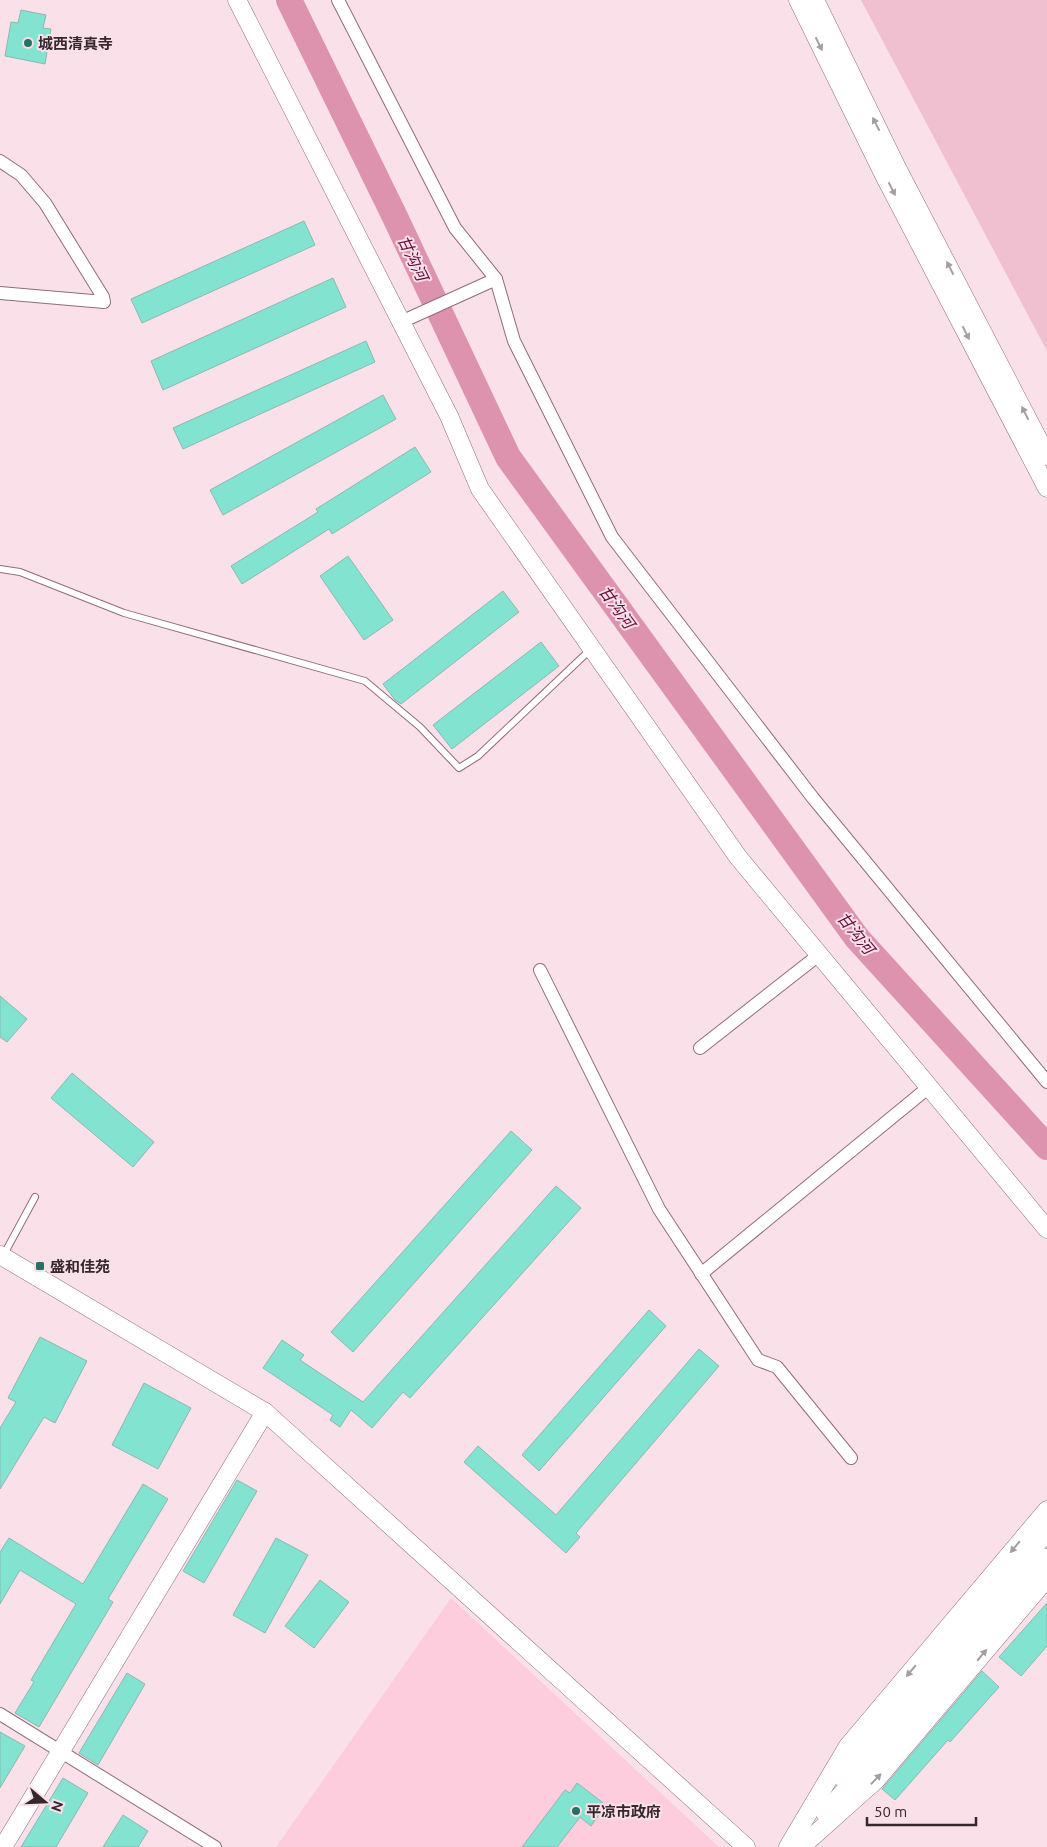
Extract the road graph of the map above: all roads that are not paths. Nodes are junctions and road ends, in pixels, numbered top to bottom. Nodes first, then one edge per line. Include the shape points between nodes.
1 (237, 0) edge
2 (338, 0) edge
3 (798, 0) edge
4 (814, 0) edge
5 (0, 161) edge
6 (496, 279) junction
7 (0, 293) edge
8 (402, 322) junction
9 (1047, 456) edge
10 (1047, 488) edge
11 (0, 569) edge
12 (592, 648) junction
13 (820, 954) junction
14 (540, 970) dead end
15 (700, 1048) dead end
16 (1047, 1082) edge
17 (929, 1086) junction
18 (35, 1196) dead end
19 (1047, 1229) edge
20 (1, 1256) edge
21 (701, 1274) junction
22 (265, 1412) junction
23 (851, 1458) dead end
24 (1047, 1510) edge
25 (1047, 1531) edge
26 (1047, 1558) edge
27 (1047, 1578) edge
28 (994, 1609) junction
29 (0, 1714) edge
30 (61, 1751) junction
31 (3, 1847) edge
32 (215, 1847) edge
33 (746, 1847) edge
34 (790, 1847) edge
35 (795, 1847) edge
36 (801, 1847) edge

1 - 8 street
2 - 6 street via 455,228
3 -> 10 street via 884,175
9 -> 4 street
5 - 7 street via 21,175 45,203 104,302
6 - 8 street
6 - 16 street via 514,341 612,538 813,798
8 - 12 street via 449,416 480,489
11 - 12 lane via 20,572 124,612 365,681 420,727 459,768 478,756
12 - 13 street via 738,856
13 - 15 street
13 - 17 street
14 - 21 street via 659,1209
17 - 19 street
17 - 21 street
18 - 20 lane
20 - 22 street
21 - 23 street via 758,1360 777,1367
22 - 30 street
22 - 33 street
24 -> 34 street via 848,1746
25 - 28 main road
26 - 28 main road
36 -> 27 street via 876,1780
28 - 34 street via 865,1743
28 - 35 street
29 - 30 street
30 - 31 street
30 - 32 street

